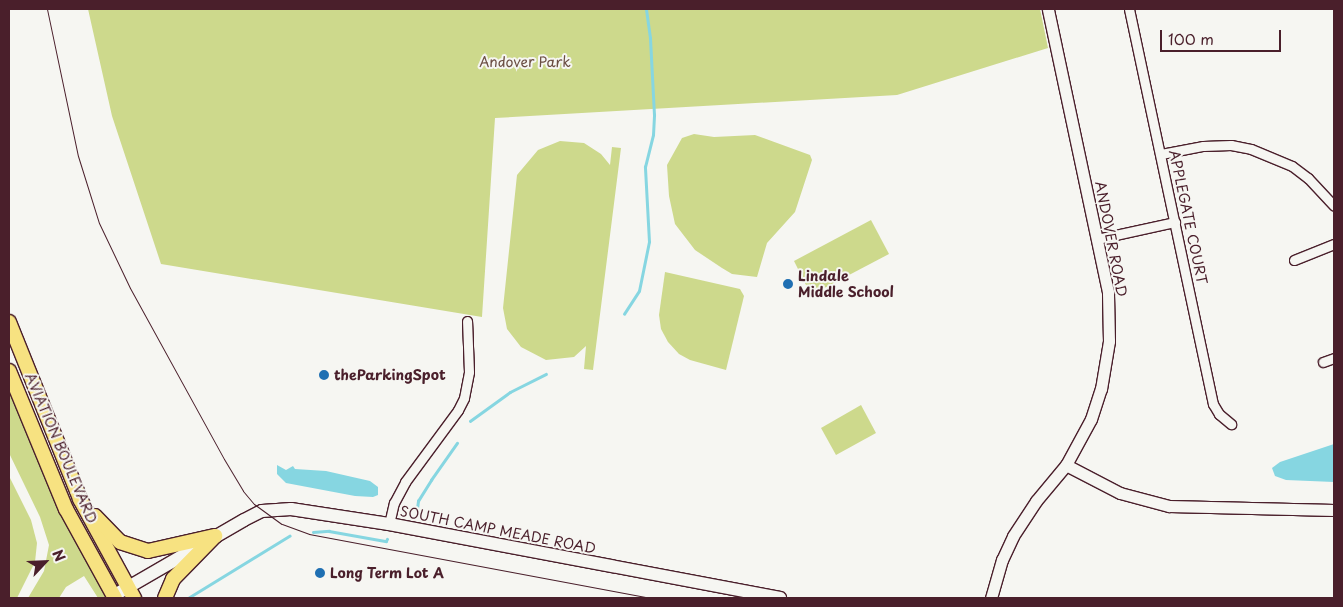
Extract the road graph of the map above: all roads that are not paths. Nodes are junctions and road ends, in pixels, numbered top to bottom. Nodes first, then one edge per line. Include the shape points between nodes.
1 (1048, 9) edge
2 (1129, 9) edge
3 (1161, 154) junction
4 (1334, 206) edge
5 (1175, 222) junction
6 (1097, 239) junction
7 (1334, 244) edge
8 (1294, 260) dead end
9 (468, 321) dead end
10 (9, 322) edge
11 (1334, 358) edge
12 (1323, 362) dead end
13 (9, 371) edge
14 (1231, 424) dead end
15 (1066, 465) junction
16 (80, 499) junction
17 (1334, 510) edge
18 (389, 524) junction
19 (215, 536) junction
20 (131, 593) edge
21 (114, 597) edge
22 (165, 598) edge
23 (780, 598) edge
24 (991, 598) edge

1 - 6 street, ANDOVER ROAD
2 - 3 street, APPLEGATE COURT
3 - 4 street via 1203,146 1231,145 1251,149 1292,166 1315,184
3 - 5 street, APPLEGATE COURT
5 - 6 street
5 - 14 street, APPLEGATE COURT via 1213,404
6 - 15 street, ANDOVER ROAD via 1110,315 1107,363 1091,419
7 - 8 street
9 - 18 street via 469,372 464,398 405,482 394,503
10 - 16 main road, AVIATION BOULEVARD
11 - 12 street
13 - 21 main road, AVIATION BOULEVARD via 66,509
15 - 17 street via 1120,492 1169,506
15 - 24 street, ANDOVER ROAD via 1036,501 1013,536
16 - 19 main road via 120,542 139,549 159,550
16 - 20 main road, AVIATION BOULEVARD
18 - 19 main road, SOUTH CAMP MEADE ROAD via 318,512 276,510 257,514
18 - 23 main road, SOUTH CAMP MEADE ROAD
19 - 20 main road, SOUTH CAMP MEADE ROAD
19 - 22 main road via 173,579
20 - 21 main road, SOUTH CAMP MEADE ROAD

